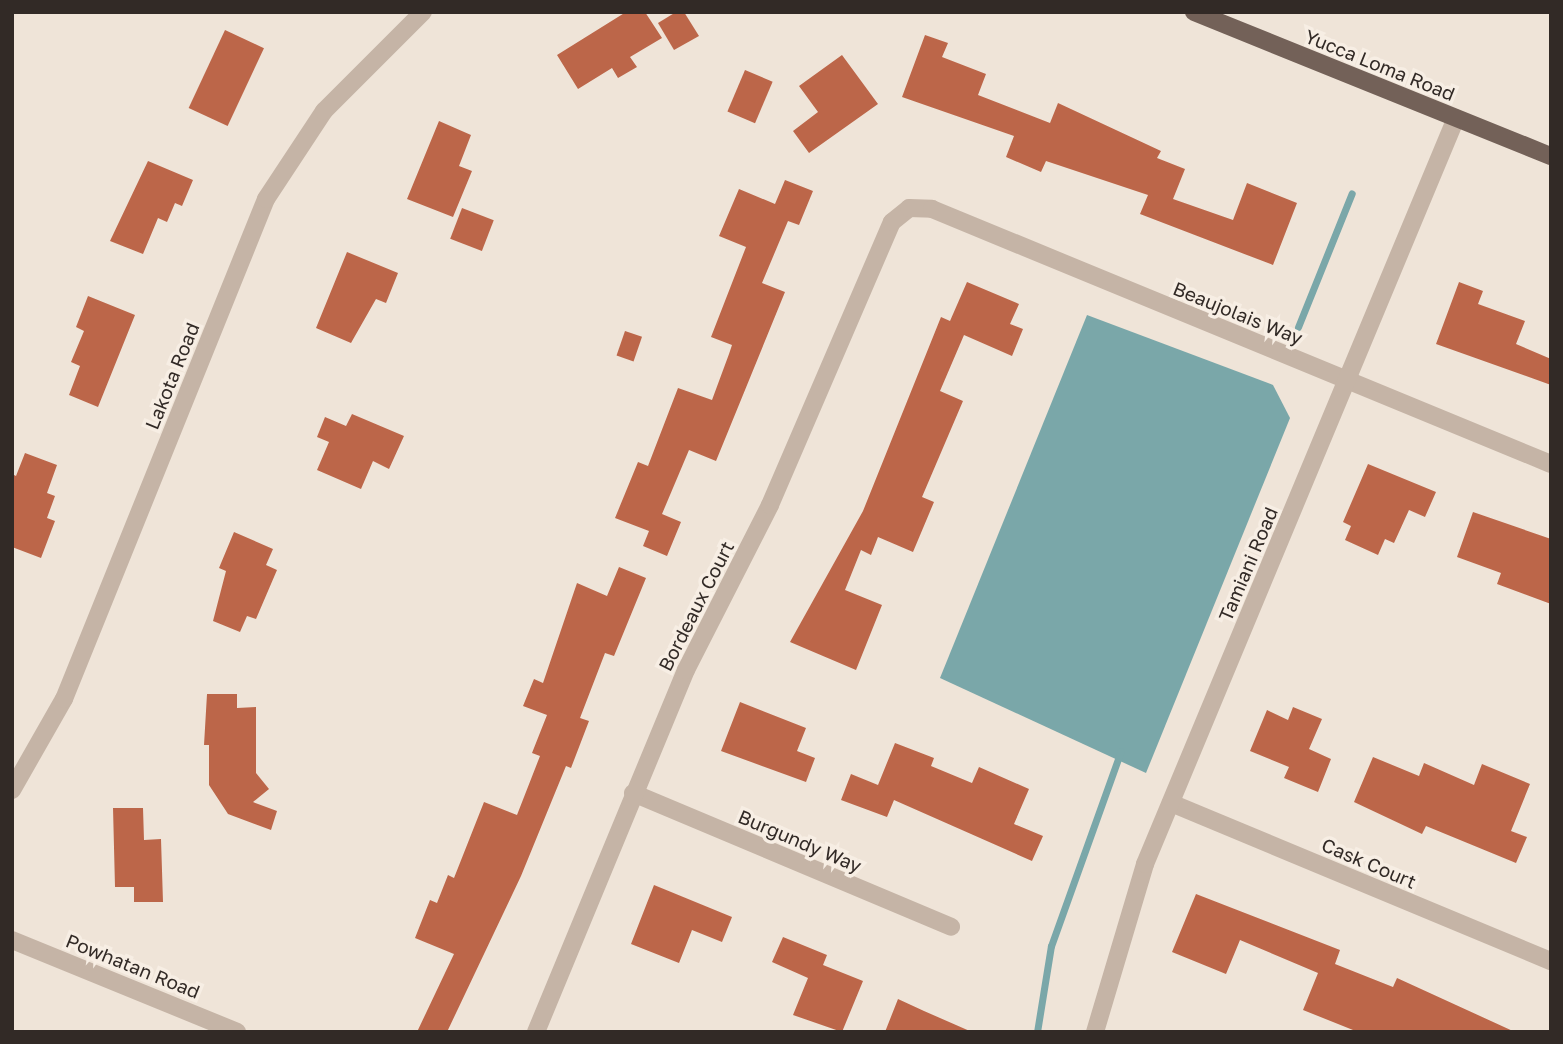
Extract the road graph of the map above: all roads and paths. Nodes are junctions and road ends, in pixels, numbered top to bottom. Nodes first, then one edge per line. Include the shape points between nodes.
1 (423, 12) edge
2 (1194, 12) edge
3 (1456, 118) junction
4 (1551, 156) edge
5 (909, 208) joint
6 (1348, 380) junction
7 (1551, 464) edge
8 (12, 790) edge
9 (633, 793) junction
10 (1171, 803) junction
11 (951, 927) dead end
12 (12, 940) edge
13 (1551, 961) edge
14 (237, 1032) edge
15 (536, 1032) edge
16 (1095, 1032) edge

1 - 8 street, Lakota Road via 324,111 267,199 64,699
2 - 3 main road, Yucca Loma Road
3 - 4 main road, Yucca Loma Road
3 - 6 street, Tamiani Road
5 - 6 street, Beaujolais Way via 932,209
5 - 9 street, Bordeaux Court via 892,222 770,506 686,670
6 - 7 street, Beaujolais Way
6 - 10 street, Tamiani Road
9 - 11 street, Burgundy Way
9 - 15 street, Bordeaux Court
10 - 13 street, Cask Court
10 - 16 street, Tamiani Road via 1145,864
12 - 14 street, Powhatan Road

